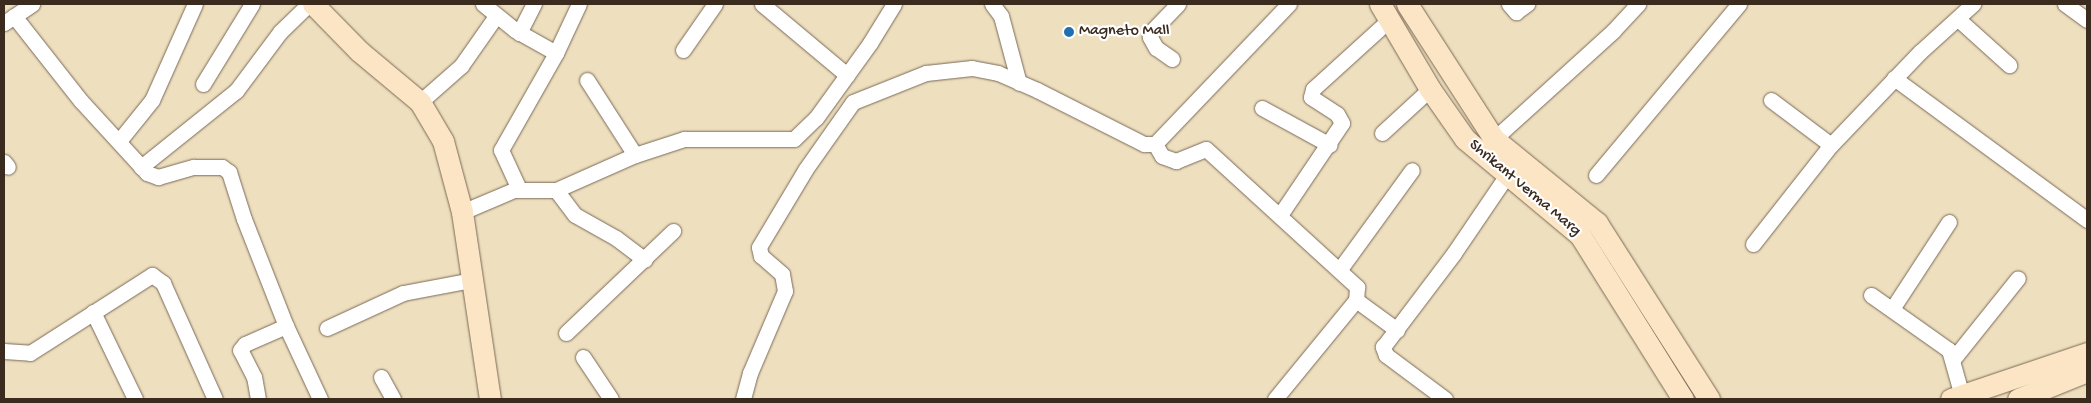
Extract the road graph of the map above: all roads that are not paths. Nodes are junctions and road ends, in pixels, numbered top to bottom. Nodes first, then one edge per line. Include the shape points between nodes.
1 (32, 4) edge
2 (195, 4) edge
3 (252, 4) edge
4 (309, 4) edge
5 (313, 4) edge
6 (483, 4) edge
7 (534, 4) edge
8 (579, 4) edge
9 (715, 4) edge
10 (894, 4) edge
11 (992, 4) edge
12 (1178, 4) edge
13 (1289, 4) edge
14 (1406, 4) edge
15 (1509, 4) edge
16 (1527, 4) edge
17 (1638, 4) edge
18 (1739, 4) edge
19 (1973, 4) edge
20 (2066, 4) edge
21 (767, 5) edge
22 (1384, 12) edge
23 (496, 16) junction
24 (1958, 19) junction
25 (9, 20) edge
26 (2087, 20) edge
27 (519, 33) junction
28 (683, 50) dead end
29 (556, 53) junction
30 (1172, 59) dead end
31 (2009, 65) dead end
32 (847, 75) junction
33 (1894, 78) junction
34 (587, 80) dead end
35 (1019, 83) junction
36 (202, 84) dead end
37 (1430, 89) junction
38 (1771, 100) dead end
39 (420, 102) junction
40 (1262, 108) dead end
41 (1382, 133) dead end
42 (1494, 139) junction
43 (118, 141) junction
44 (1155, 144) junction
45 (1330, 144) junction
46 (1831, 145) junction
47 (635, 154) junction
48 (141, 167) junction
49 (1412, 170) dead end
50 (1507, 175) junction
51 (1596, 175) dead end
52 (519, 190) junction
53 (556, 190) junction
54 (462, 212) junction
55 (1280, 215) junction
56 (2087, 220) edge
57 (1950, 222) dead end
58 (673, 231) dead end
59 (1753, 244) dead end
60 (645, 260) junction
61 (1340, 269) junction
62 (2018, 278) dead end
63 (472, 280) junction
64 (1871, 295) dead end
65 (1356, 300) junction
66 (1892, 309) junction
67 (93, 312) junction
68 (286, 326) junction
69 (327, 328) dead end
70 (1396, 330) junction
71 (566, 334) dead end
72 (4, 351) edge
73 (2087, 353) edge
74 (583, 357) dead end
75 (1954, 358) junction
76 (2087, 371) edge
77 (381, 377) dead end
78 (1957, 397) edge
79 (135, 399) edge
80 (215, 399) edge
81 (258, 399) edge
82 (320, 399) edge
83 (393, 399) edge
84 (490, 399) edge
85 (611, 399) edge
86 (743, 399) edge
87 (1276, 399) edge
88 (1445, 399) edge
89 (1683, 399) edge
90 (1709, 399) edge
91 (2018, 399) edge

1 - 25 street
2 - 43 street via 152,100
3 - 36 street
4 - 48 street via 280,32 236,91
5 - 39 street via 359,51
6 - 23 street
7 - 27 street
8 - 29 street
9 - 28 street
10 - 32 street
11 - 35 street via 1001,16
12 - 30 street via 1150,37 1156,48
13 - 44 street
14 - 42 street, Shrikant Verma Marg
15 - 16 street via 1516,12
17 - 42 street via 1613,31
18 - 51 street
19 - 24 street
20 - 26 street
21 - 32 street
22 - 37 street, Shrikant Verma Marg
22 - 45 street via 1311,93 1314,101 1341,118 1341,127
23 - 27 street
23 - 39 street via 461,66
24 - 31 street
24 - 33 street
25 - 43 street
27 - 29 street
29 - 52 street via 502,150
32 - 47 street via 816,118 794,140 684,140
33 - 46 street
33 - 56 street
34 - 47 street
35 - 44 street via 1085,112 1138,142
35 - 86 street via 972,68 953,68 889,85 863,96 844,112 759,246 762,256 782,274 785,291 750,373
37 - 41 street
37 - 50 street, Shrikant Verma Marg via 1465,139
38 - 46 street
39 - 54 street via 443,141
40 - 45 street
42 - 90 street, Shrikant Verma Marg via 1597,223
43 - 48 street
44 - 55 street via 1162,156 1176,162 1206,150
45 - 55 street
46 - 59 street
47 - 53 street
48 - 68 street via 158,177 194,168 222,167 229,172
49 - 61 street
50 - 70 street
50 - 89 street, Shrikant Verma Marg via 1580,234
52 - 53 street
52 - 54 street
53 - 60 street via 575,215 621,241
54 - 63 street
55 - 61 street
57 - 66 street
58 - 60 street
60 - 71 street
61 - 65 street via 1357,287
62 - 75 street
63 - 69 street via 403,293
63 - 84 street
64 - 66 street
65 - 70 street
65 - 87 street
66 - 75 street via 1936,338
67 - 72 street via 30,354
67 - 79 street
67 - 80 street via 147,275 158,277 181,320
68 - 81 street via 245,344 240,350 254,377
68 - 82 street
70 - 88 street via 1382,352
73 - 78 street
74 - 85 street
75 - 78 street
76 - 91 street
77 - 83 street

